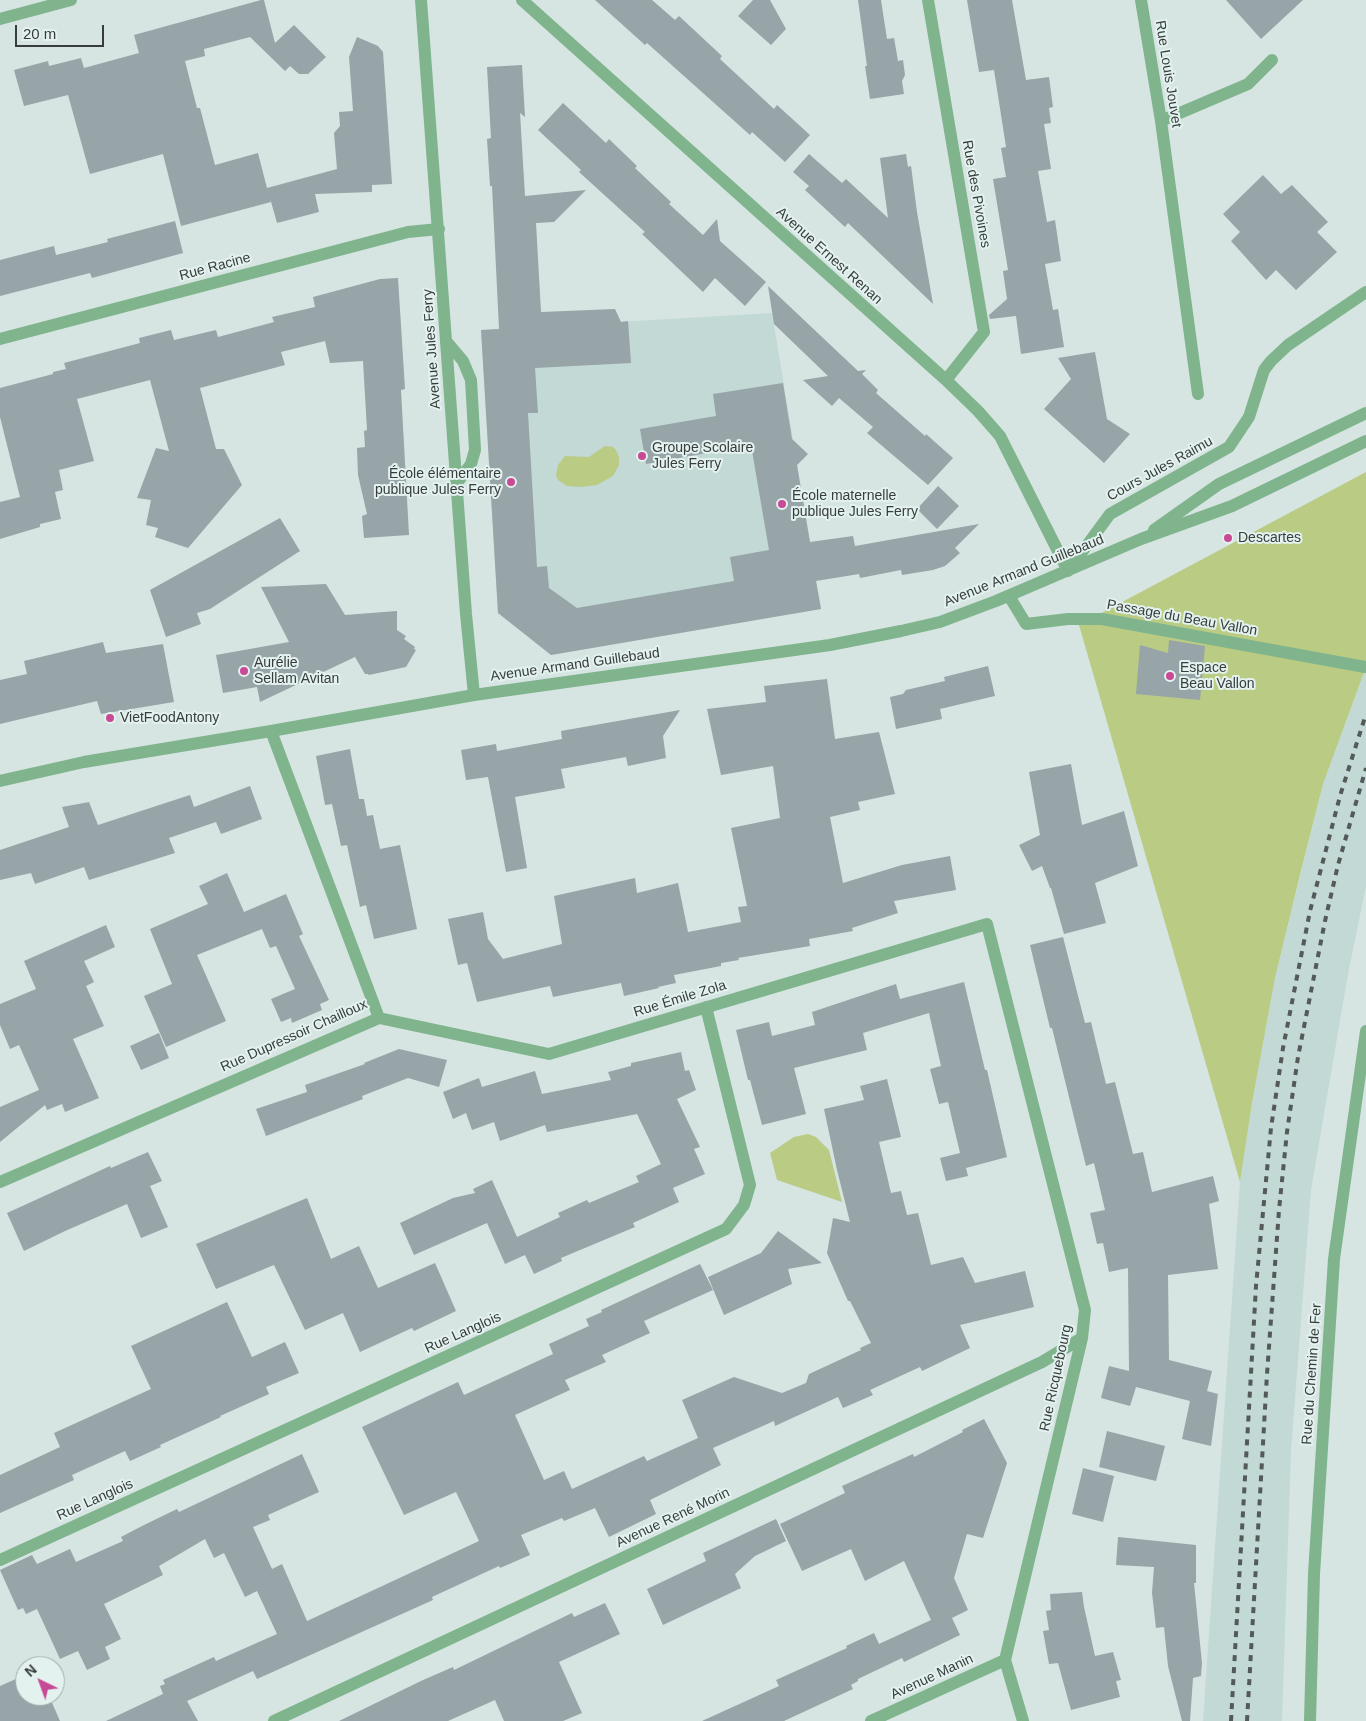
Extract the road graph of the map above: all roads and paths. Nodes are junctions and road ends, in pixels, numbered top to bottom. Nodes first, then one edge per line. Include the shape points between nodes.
1 (71, 0) edge
2 (421, 0) edge
3 (522, 0) edge
4 (928, 0) edge
5 (1142, 0) edge
6 (0, 19) edge
7 (1272, 60) dead end
8 (1161, 121) junction
9 (439, 229) junction
10 (1366, 292) edge
11 (0, 339) edge
12 (447, 342) junction
13 (946, 380) junction
14 (1198, 394) dead end
15 (1366, 413) edge
16 (1366, 441) edge
17 (457, 483) junction
18 (1141, 539) junction
19 (1068, 571) junction
20 (1009, 596) junction
21 (1365, 667) edge
22 (474, 695) junction
23 (271, 731) junction
24 (0, 781) edge
25 (987, 924) joint
26 (706, 1007) junction
27 (379, 1018) junction
28 (1366, 1031) edge
29 (0, 1182) edge
30 (1082, 1338) junction
31 (0, 1560) edge
32 (1005, 1660) junction
33 (274, 1721) edge
34 (871, 1721) edge
35 (1023, 1721) edge
36 (1310, 1721) edge

1 - 6 street
2 - 9 street, Avenue Jules Ferry
3 - 13 street, Avenue Ernest Renan
4 - 13 street, Rue des Pivoines via 984,332
5 - 8 street, Rue Louis Jouvet
7 - 8 street via 1248,84
8 - 14 street, Rue Louis Jouvet
9 - 11 street, Rue Racine via 408,232
9 - 12 street, Avenue Jules Ferry
10 - 19 street, Cours Jules Raimu via 1271,361 1264,370 1249,417 1229,448 1110,514
12 - 17 street, Avenue Jules Ferry
12 - 17 street via 463,361 471,380 475,450 471,464
13 - 19 street, Avenue Ernest Renan via 1000,436
15 - 18 street, Avenue Armand Guillebaud via 1219,484
16 - 18 street, Avenue Armand Guillebaud via 1232,506
17 - 22 street, Avenue Jules Ferry
18 - 19 street, Avenue Armand Guillebaud
19 - 20 street, Avenue Armand Guillebaud
20 - 21 street, Passage du Beau Vallon via 1026,624 1102,619
20 - 22 street, Avenue Armand Guillebaud via 940,622 901,632
22 - 23 street, Avenue Armand Guillebaud
23 - 24 street, Avenue Armand Guillebaud via 84,762
23 - 27 street, Rue Dupressoir Chailloux
25 - 26 street, Rue Émile Zola
25 - 30 street, Rue Ricquebourg via 1085,1310
26 - 27 street, Rue Émile Zola via 549,1054
26 - 31 street, Rue Langlois via 750,1185 744,1205 726,1229
27 - 29 street, Rue Dupressoir Chailloux
28 - 36 street, Rue du Chemin de Fer via 1334,1259 1314,1574
30 - 32 street, Rue Ricquebourg
30 - 33 street, Avenue René Morin via 1042,1362
32 - 34 street, Avenue Manin
32 - 35 street, Rue Ricquebourg

